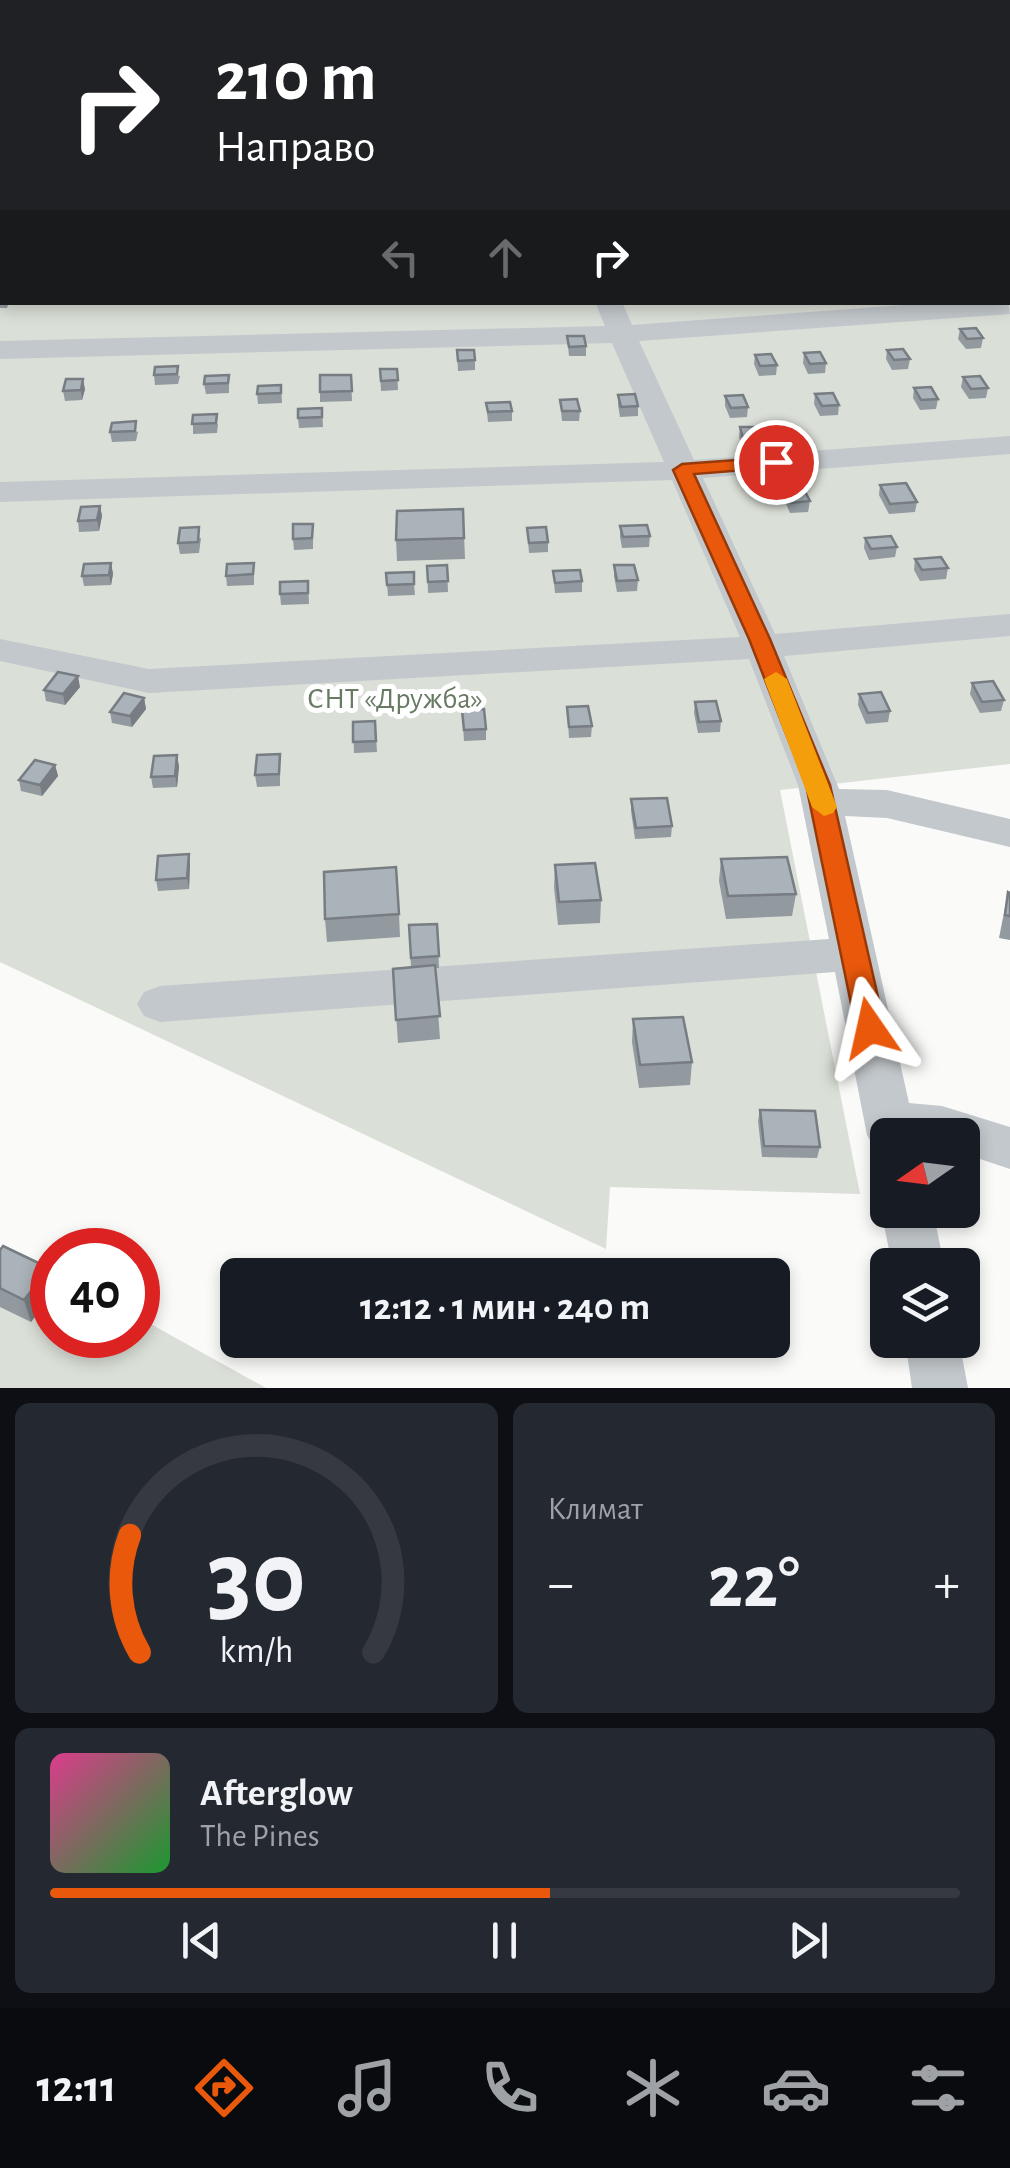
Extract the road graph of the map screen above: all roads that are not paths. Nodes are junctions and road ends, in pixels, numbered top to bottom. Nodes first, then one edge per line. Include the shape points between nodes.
1 (609, 305) edge
2 (1010, 306) edge
3 (622, 335) junction
4 (0, 350) edge
5 (1010, 445) edge
6 (682, 470) junction
7 (0, 492) edge
8 (1010, 625) edge
9 (762, 646) junction
10 (0, 650) edge
11 (822, 802) junction
12 (1010, 834) edge
13 (856, 954) junction
14 (160, 1004) dead end
15 (889, 1118) edge
16 (980, 1138) edge
17 (1010, 1148) edge
18 (935, 1358) edge
19 (940, 1388) edge

1 - 3 street
2 - 3 street
3 - 4 street
3 - 6 street
5 - 6 street
6 - 7 street
6 - 9 street
8 - 9 street
9 - 10 street via 150,681
9 - 11 street
11 - 12 street via 887,804
11 - 13 street
13 - 14 street
13 - 15 street
16 - 17 street
18 - 19 street

